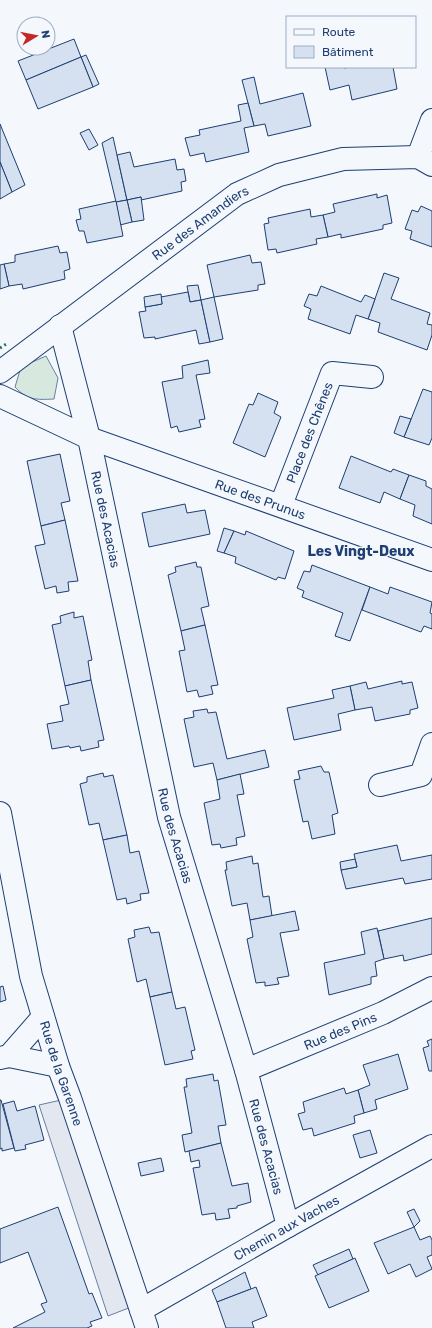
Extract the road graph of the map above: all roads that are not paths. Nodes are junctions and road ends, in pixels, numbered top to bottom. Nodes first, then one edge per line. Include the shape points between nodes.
1 (432, 120) edge
2 (425, 161) edge
3 (60, 326) junction
4 (0, 372) edge
5 (372, 377) dead end
6 (0, 396) edge
7 (89, 438) junction
8 (280, 505) junction
9 (432, 560) edge
10 (432, 744) edge
11 (380, 785) dead end
12 (0, 813) edge
13 (432, 988) edge
14 (43, 1017) junction
15 (4, 1057) edge
16 (58, 1066) junction
17 (246, 1070) junction
18 (432, 1146) edge
19 (288, 1226) junction
20 (144, 1319) edge

1 - 2 street
2 - 3 street, Rue des Amandiers via 343,159 279,176 237,194
3 - 4 street, Rue des Amandiers
3 - 7 street, Rue des Acacias
5 - 8 street, Place des Chênes via 332,373
6 - 7 street, Rue des Prunus
7 - 8 street, Rue des Prunus
7 - 17 street, Rue des Acacias via 169,817
8 - 9 street, Rue des Prunus
10 - 11 street via 421,775
12 - 14 street, Rue de la Garenne via 31,976
13 - 17 street, Rue des Pins via 383,1013
14 - 15 street
14 - 16 street, Rue de la Garenne
15 - 16 street
16 - 20 street, Rue de la Garenne
17 - 19 street, Rue des Acacias
18 - 19 street, Chemin aux Vaches
19 - 20 street, Chemin aux Vaches

